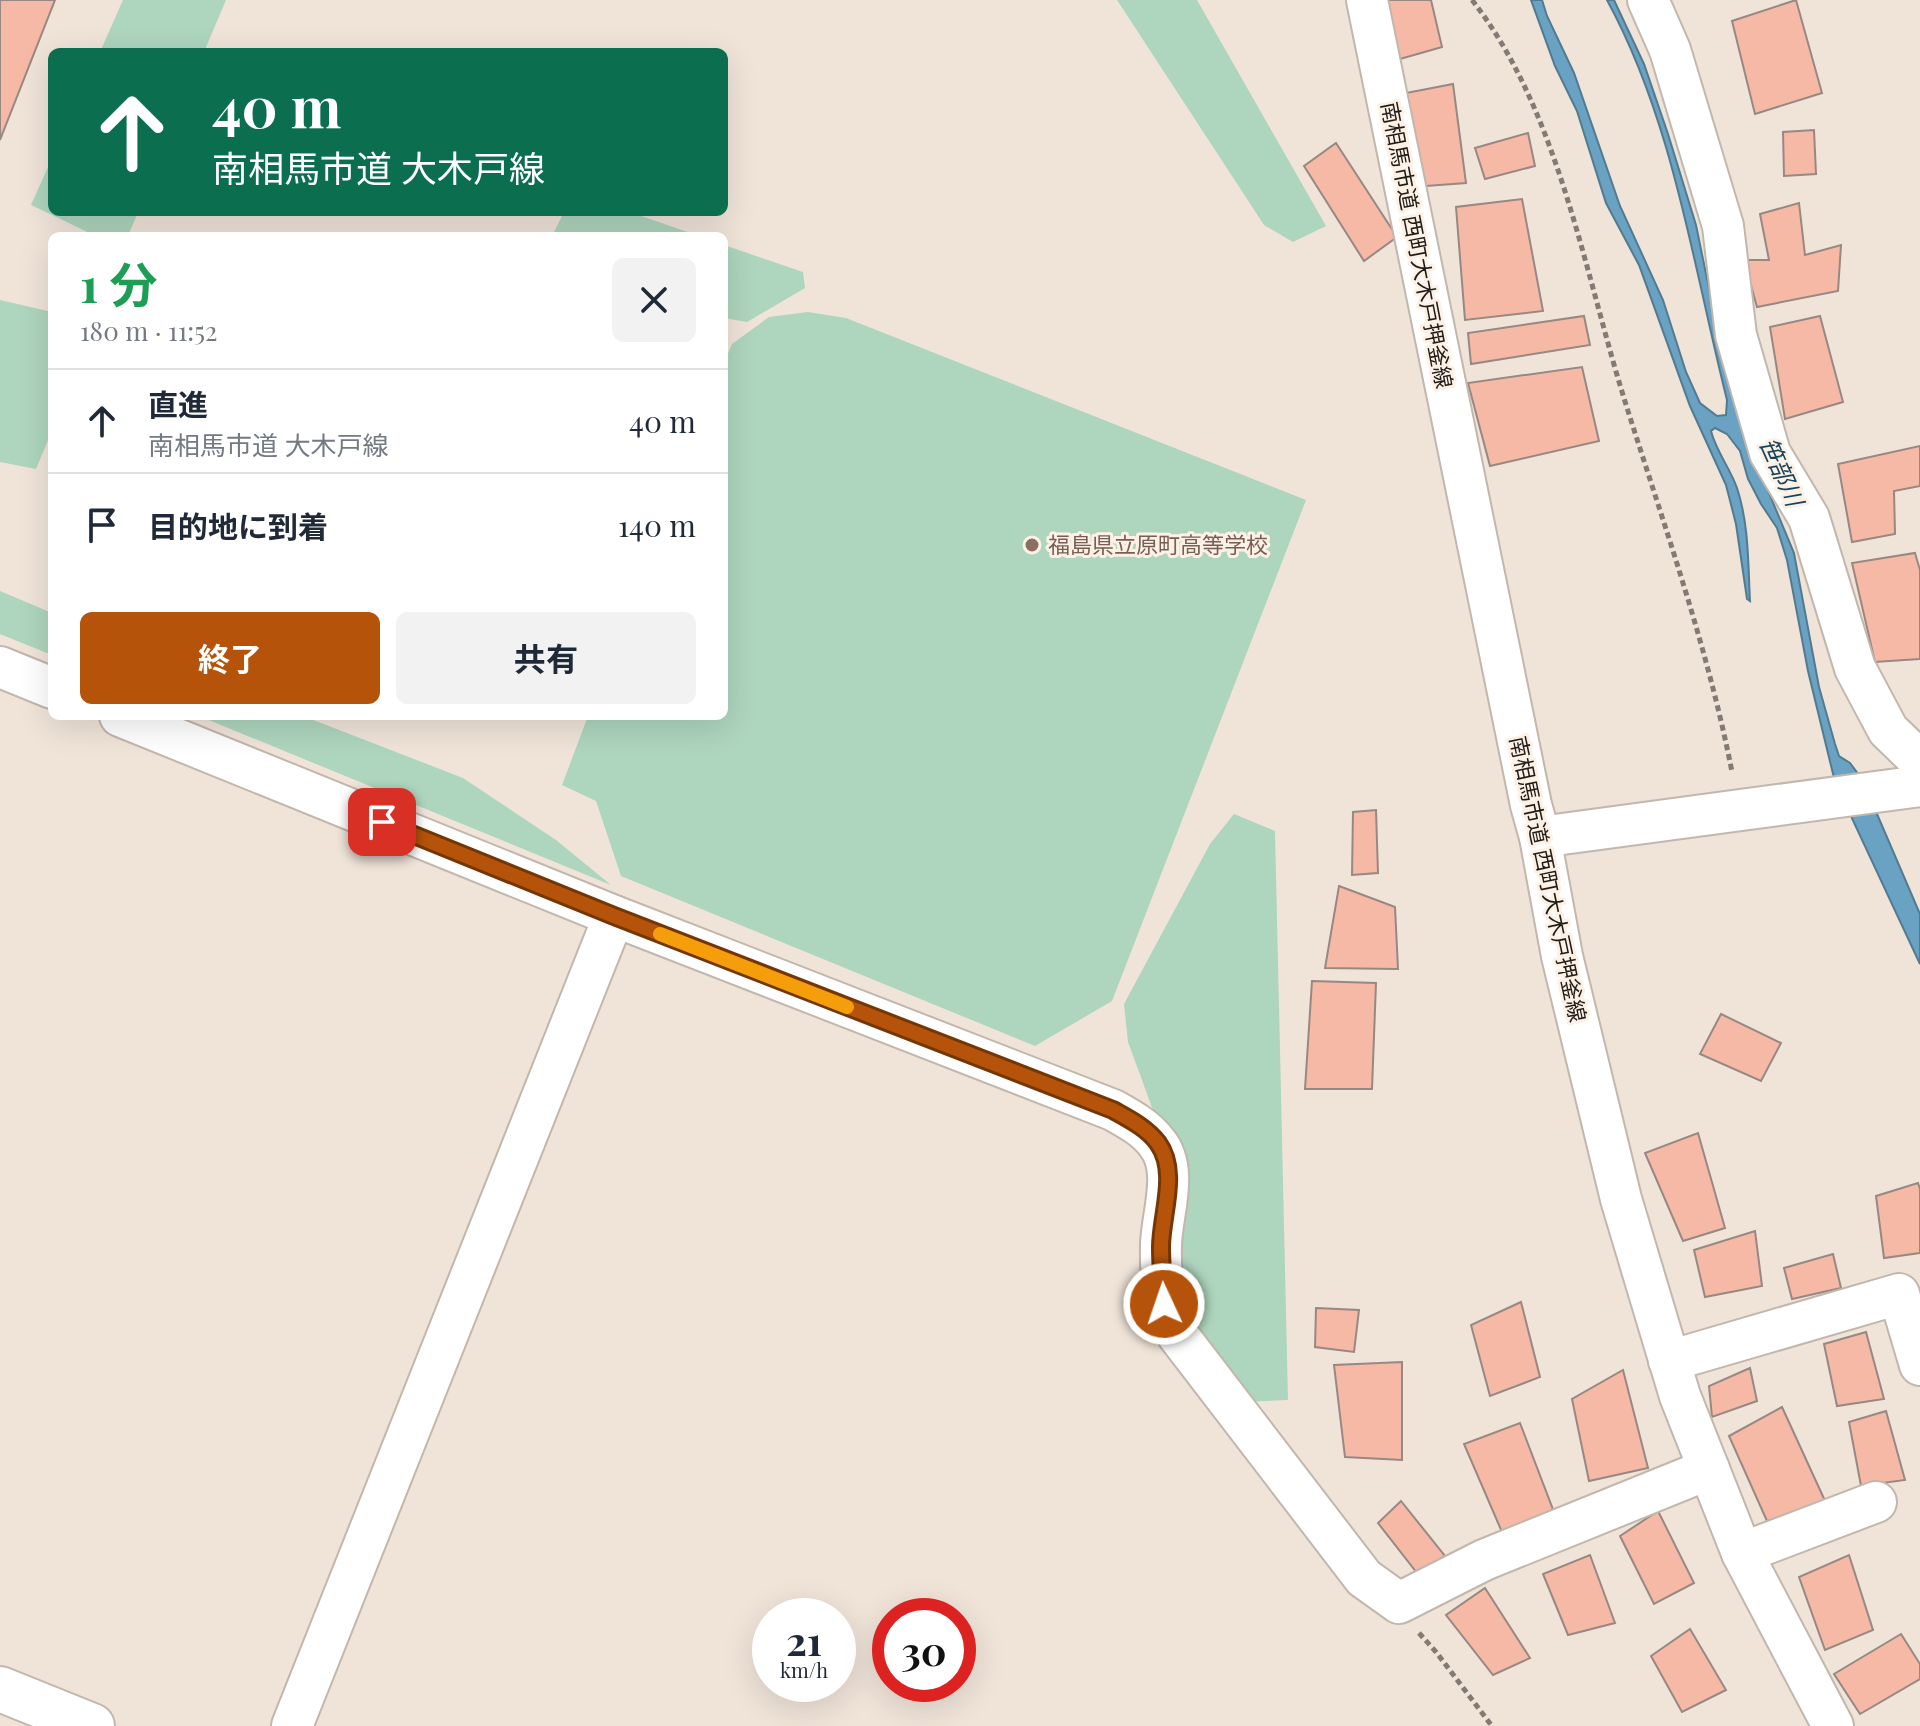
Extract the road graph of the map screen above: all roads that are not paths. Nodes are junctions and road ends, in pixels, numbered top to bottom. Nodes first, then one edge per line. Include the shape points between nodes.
1 (1367, 0) edge
2 (1648, 0) edge
3 (0, 667) edge
4 (48, 686) edge
5 (130, 720) edge
6 (1920, 761) edge
7 (1920, 786) edge
8 (1540, 837) junction
9 (614, 916) junction
10 (1669, 1361) junction
11 (1920, 1365) edge
12 (1709, 1469) junction
13 (1876, 1502) dead end
14 (1742, 1553) junction
15 (0, 1689) edge
16 (92, 1726) edge
17 (292, 1726) edge
18 (1833, 1726) edge

1 - 8 street, 南相馬市道 西町大木戸押釜線
2 - 6 street via 1670,50 1723,226 1736,335 1770,453 1809,518 1855,668 1888,730
3 - 4 street
5 - 9 street
7 - 8 street
8 - 10 street, 南相馬市道 西町大木戸押釜線 via 1562,956 1621,1199
9 - 12 street via 1113,1110 1142,1128 1159,1144 1169,1168 1161,1244 1164,1304 1177,1334 1364,1578 1399,1603 1484,1560
9 - 17 street
10 - 11 street via 1899,1294
10 - 12 street, 南相馬市道 西町大木戸押釜線
12 - 14 street, 南相馬市道 西町大木戸押釜線
13 - 14 street
14 - 18 street, 南相馬市道 西町大木戸押釜線
15 - 16 street

